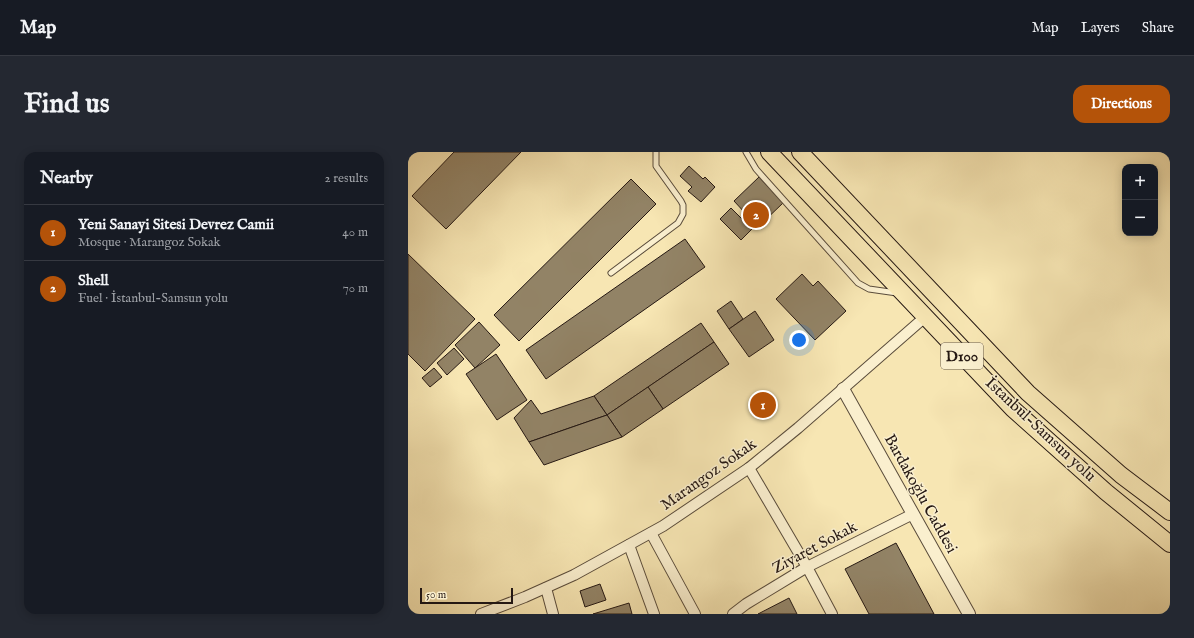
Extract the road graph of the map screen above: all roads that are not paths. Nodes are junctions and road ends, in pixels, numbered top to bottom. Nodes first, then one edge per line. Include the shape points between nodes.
1 (656, 152) edge
2 (746, 152) edge
3 (768, 152) edge
4 (800, 152) edge
5 (611, 273) dead end
6 (904, 294) junction
7 (925, 316) junction
8 (843, 389) junction
9 (749, 468) junction
10 (1170, 512) edge
11 (914, 514) junction
12 (651, 533) junction
13 (1170, 544) edge
14 (629, 545) junction
15 (807, 567) junction
16 (546, 588) junction
17 (481, 614) edge
18 (553, 614) edge
19 (654, 614) edge
20 (695, 614) edge
21 (733, 614) edge
22 (832, 614) edge
23 (969, 614) edge

1 - 5 lane via 656,166 681,201 681,219
2 - 6 lane via 756,169 858,283 869,289
3 - 6 highway, İstanbul-Samsun yolu / D100
4 - 10 highway, İstanbul-Samsun yolu / D100 via 1028,393 1121,475
6 - 7 highway, İstanbul-Samsun yolu / D100
7 - 8 street, Marangoz Sokak
7 - 13 highway, İstanbul-Samsun yolu / D100 via 1013,409 1106,492
8 - 9 street, Marangoz Sokak
8 - 11 street, Bardakoğlu Caddesi
9 - 12 street, Marangoz Sokak
9 - 15 street
11 - 15 street, Ziyaret Sokak
11 - 23 street, Bardakoğlu Caddesi
12 - 14 street, Marangoz Sokak
12 - 20 street
14 - 16 street, Marangoz Sokak
14 - 19 street
15 - 21 street, Ziyaret Sokak
15 - 22 street
16 - 17 street, Marangoz Sokak
16 - 18 street

